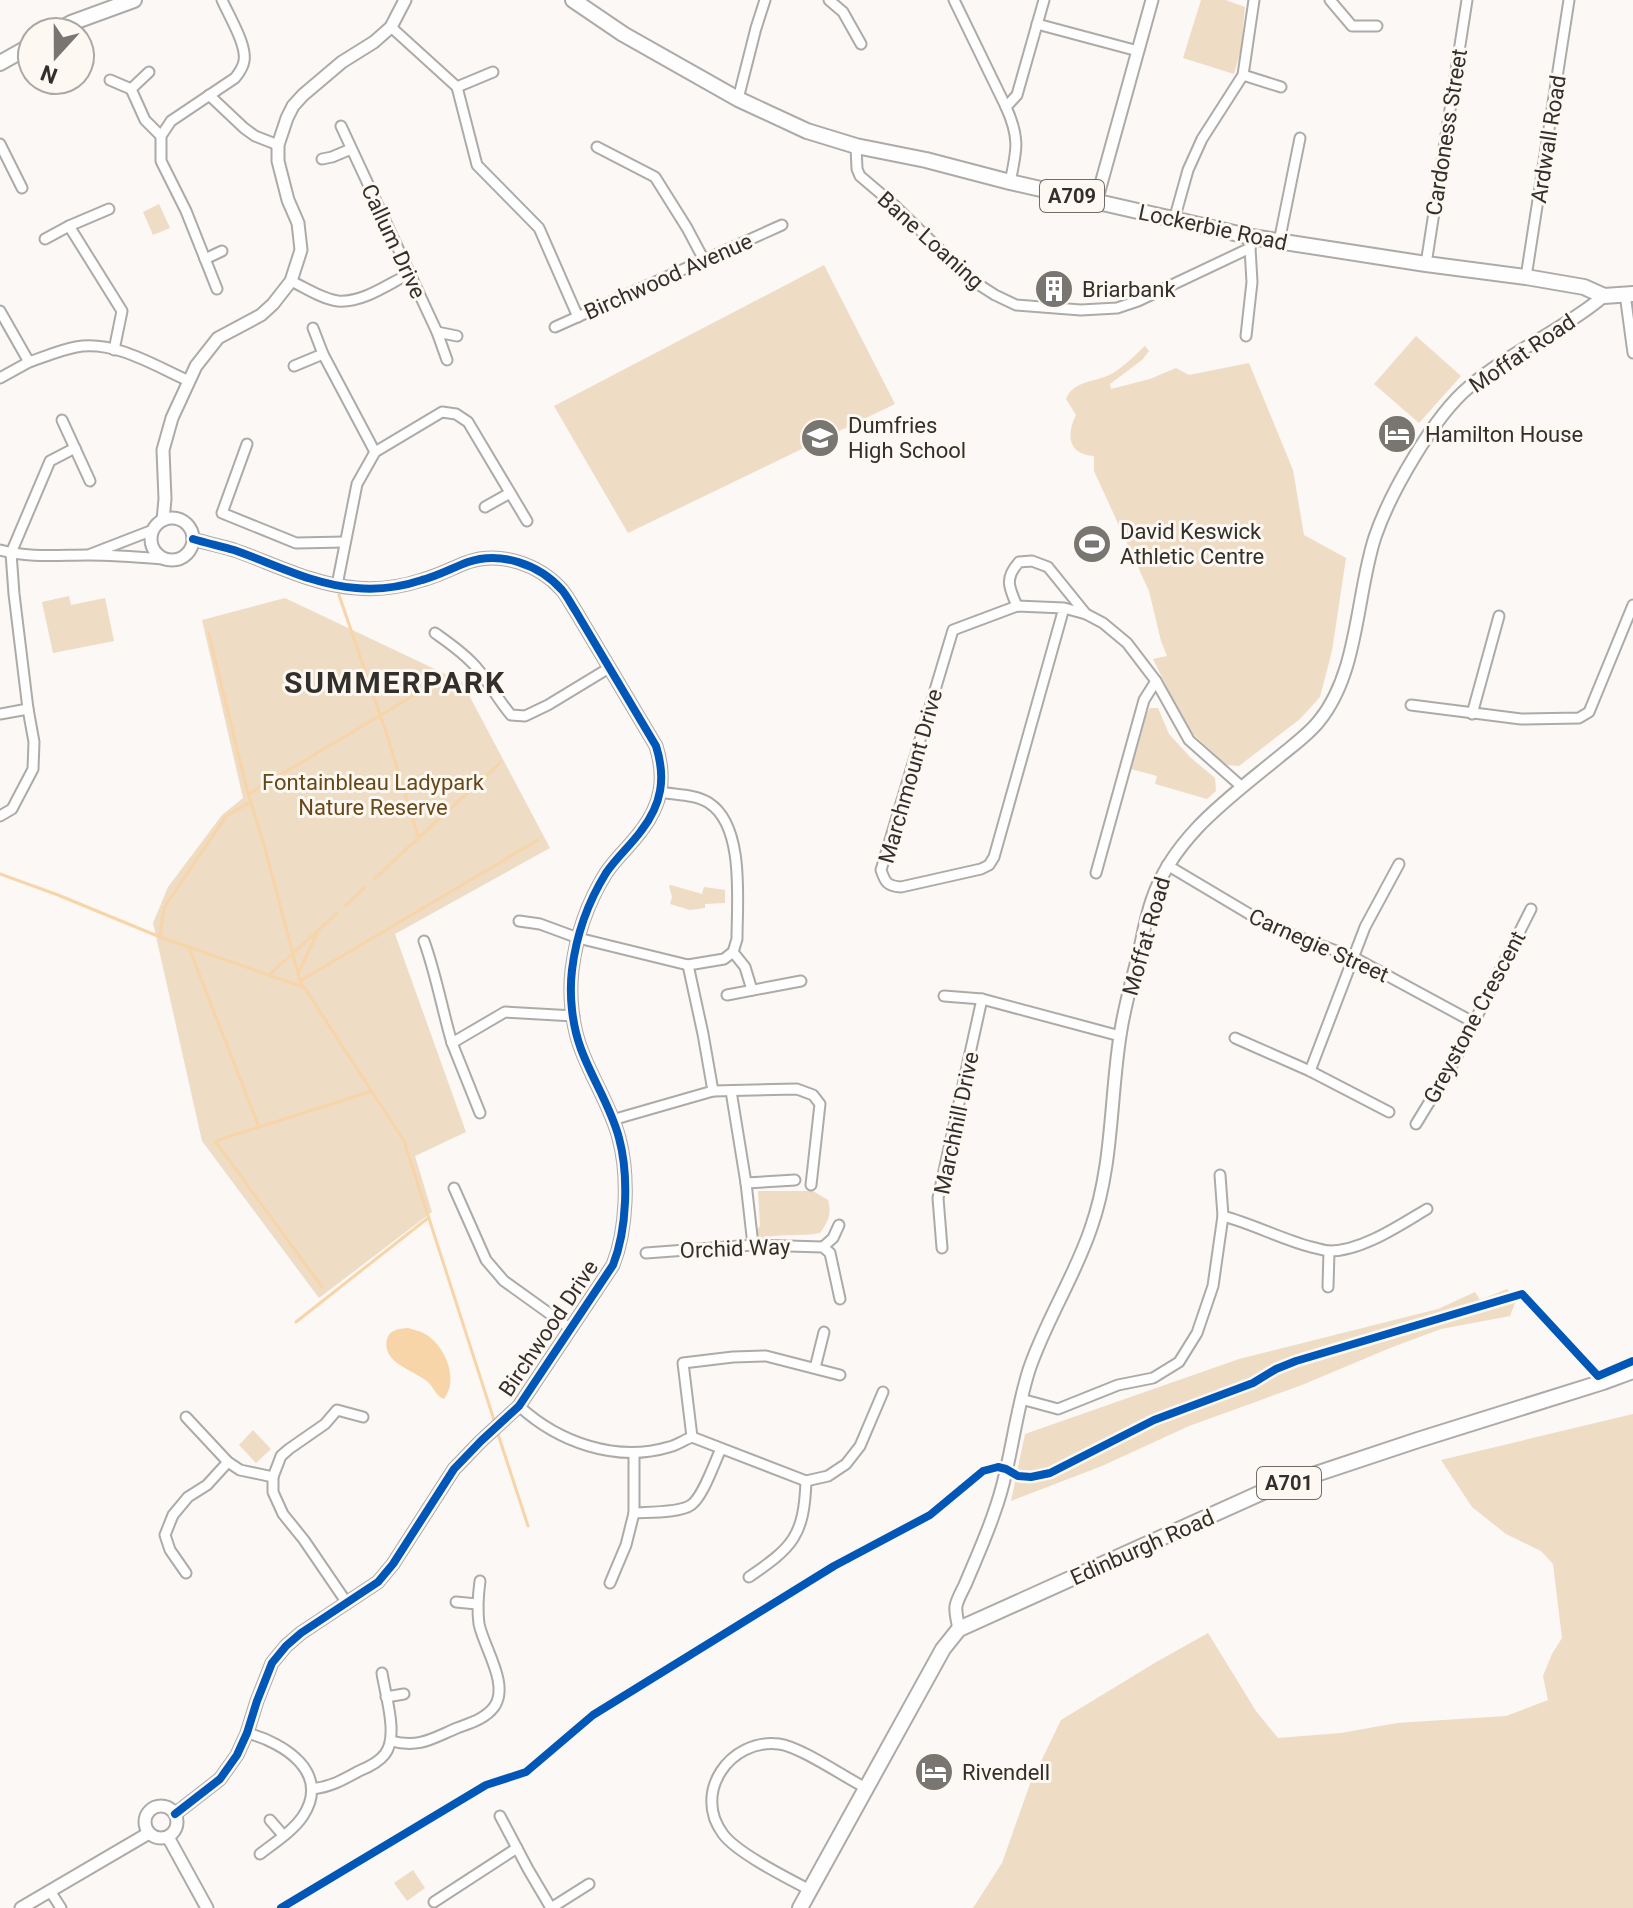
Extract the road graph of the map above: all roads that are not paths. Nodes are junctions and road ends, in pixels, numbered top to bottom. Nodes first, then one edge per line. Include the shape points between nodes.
1 (134, 0) edge
2 (222, 0) edge
3 (405, 0) edge
4 (573, 0) edge
5 (765, 0) edge
6 (829, 0) edge
7 (954, 0) edge
8 (1044, 0) edge
9 (1152, 0) edge
10 (1254, 0) edge
11 (1330, 0) edge
12 (1467, 0) edge
13 (1569, 0) edge
14 (90, 16) edge
15 (1037, 24) junction
16 (1377, 26) dead end
17 (391, 27) junction
18 (861, 44) dead end
19 (1138, 51) junction
20 (149, 72) dead end
21 (493, 72) dead end
22 (1243, 75) junction
23 (110, 80) dead end
24 (457, 87) junction
25 (1281, 87) dead end
26 (131, 89) junction
27 (209, 95) junction
28 (738, 99) junction
29 (1006, 107) junction
30 (341, 126) dead end
31 (161, 136) junction
32 (1300, 138) dead end
33 (0, 144) edge
34 (278, 145) junction
35 (856, 146) junction
36 (597, 147) dead end
37 (351, 149) junction
38 (322, 159) dead end
39 (1010, 182) junction
40 (22, 188) dead end
41 (1096, 202) junction
42 (109, 209) dead end
43 (1174, 220) junction
44 (782, 225) dead end
45 (69, 226) junction
46 (45, 239) dead end
47 (1279, 242) junction
48 (1251, 243) junction
49 (222, 251) dead end
50 (205, 259) junction
51 (704, 260) junction
52 (1426, 264) junction
53 (409, 274) junction
54 (1526, 277) junction
55 (291, 281) junction
56 (217, 289) dead end
57 (1629, 294) edge
58 (1604, 296) junction
59 (0, 311) edge
60 (578, 317) junction
61 (555, 327) dead end
62 (313, 328) dead end
63 (437, 332) junction
64 (457, 336) dead end
65 (1246, 336) dead end
66 (114, 350) junction
67 (1633, 353) edge
68 (323, 354) junction
69 (447, 360) dead end
70 (29, 362) junction
71 (294, 366) dead end
72 (0, 378) edge
73 (189, 381) junction
74 (62, 420) dead end
75 (247, 444) dead end
76 (75, 448) junction
77 (375, 452) junction
78 (90, 481) dead end
79 (510, 493) junction
80 (485, 507) dead end
81 (163, 520) junction
82 (527, 521) dead end
83 (153, 530) junction
84 (193, 539) junction
85 (345, 542) junction
86 (0, 550) edge
87 (11, 553) junction
88 (88, 555) junction
89 (163, 559) junction
90 (337, 585) junction
91 (1633, 605) edge
92 (1017, 606) junction
93 (1064, 608) junction
94 (1086, 614) junction
95 (1499, 616) dead end
96 (435, 633) dead end
97 (609, 668) junction
98 (1156, 681) junction
99 (1411, 705) dead end
100 (28, 709) junction
101 (0, 714) edge
102 (1472, 714) junction
103 (1242, 787) junction
104 (660, 792) junction
105 (0, 816) edge
106 (1399, 864) dead end
107 (1167, 865) junction
108 (1096, 873) dead end
109 (1531, 909) dead end
110 (519, 921) dead end
111 (578, 938) junction
112 (424, 941) dead end
113 (733, 952) junction
114 (1353, 957) junction
115 (688, 965) junction
116 (801, 981) dead end
117 (752, 990) junction
118 (727, 995) dead end
119 (944, 996) dead end
120 (982, 999) junction
121 (574, 1016) junction
122 (1473, 1022) junction
123 (1120, 1036) junction
124 (1235, 1038) dead end
125 (452, 1043) junction
126 (1310, 1071) junction
127 (713, 1091) junction
128 (731, 1091) junction
129 (1389, 1112) dead end
130 (480, 1113) dead end
131 (612, 1120) junction
132 (1416, 1124) dead end
133 (1220, 1175) dead end
134 (795, 1180) dead end
135 (746, 1183) junction
136 (811, 1185) dead end
137 (454, 1188) dead end
138 (1427, 1209) dead end
139 (1223, 1216) junction
140 (839, 1225) dead end
141 (753, 1245) junction
142 (823, 1247) junction
143 (942, 1248) dead end
144 (1329, 1251) junction
145 (646, 1253) dead end
146 (1328, 1287) dead end
147 (840, 1299) dead end
148 (571, 1329) junction
149 (824, 1332) dead end
150 (815, 1368) junction
151 (1633, 1371) edge
152 (840, 1375) dead end
153 (883, 1392) dead end
154 (1021, 1399) junction
155 (519, 1406) junction
156 (186, 1417) dead end
157 (363, 1417) dead end
158 (692, 1437) junction
159 (721, 1449) junction
160 (634, 1453) junction
161 (228, 1462) junction
162 (273, 1477) junction
163 (806, 1481) junction
164 (634, 1513) junction
165 (186, 1573) dead end
166 (749, 1577) dead end
167 (480, 1581) dead end
168 (610, 1583) dead end
169 (456, 1602) dead end
170 (347, 1603) junction
171 (477, 1604) junction
172 (959, 1629) junction
173 (382, 1673) dead end
174 (404, 1694) dead end
175 (386, 1697) junction
176 (247, 1733) junction
177 (391, 1741) junction
178 (866, 1788) junction
179 (312, 1789) junction
180 (175, 1814) junction
181 (500, 1816) dead end
182 (270, 1820) dead end
183 (149, 1833) junction
184 (283, 1835) junction
185 (168, 1837) junction
186 (517, 1848) junction
187 (260, 1854) dead end
188 (589, 1884) dead end
189 (810, 1890) junction
190 (50, 1891) junction
191 (434, 1902) dead end
192 (21, 1908) edge
193 (61, 1908) edge
194 (207, 1908) edge
195 (551, 1908) edge
196 (800, 1908) edge

1 - 14 main road
2 - 27 street via 245,59 235,78
3 - 17 street
4 - 28 main road, Lockerbie Road / A709
5 - 28 street
6 - 18 street via 843,12
7 - 29 street
8 - 15 street
9 - 19 street
10 - 22 street
11 - 16 street via 1352,26
12 - 52 street, Cardoness Street
13 - 54 street, Ardwall Road
15 - 19 street
15 - 29 street via 1017,95
17 - 24 street
17 - 34 street via 303,95 287,118
19 - 41 street
20 - 26 street
21 - 24 street
22 - 25 street
22 - 43 street via 1202,139
23 - 26 street
24 - 60 street via 477,165 539,228
26 - 31 street via 145,120
27 - 31 street via 171,121
27 - 34 street via 255,136
28 - 35 main road, Lockerbie Road / A709 via 807,131
29 - 39 street via 1017,137
30 - 37 street, Callum Drive
31 - 50 street via 161,161
32 - 47 street
33 - 40 street
34 - 55 street via 280,173 298,223 301,250
35 - 39 main road, Lockerbie Road / A709
35 - 48 street, Bane Loaning via 860,176 970,279 1016,305 1117,308
36 - 51 street via 655,177
37 - 38 street
37 - 53 street, Callum Drive
39 - 41 main road, Lockerbie Road / A709
41 - 43 main road, Lockerbie Road / A709
42 - 45 street
43 - 48 main road, Lockerbie Road / A709
44 - 51 street, Birchwood Avenue
45 - 46 street
45 - 66 street via 122,311
47 - 48 main road, Lockerbie Road / A709
47 - 52 main road, Lockerbie Road / A709
48 - 65 street
49 - 50 street
50 - 56 street
51 - 60 street, Birchwood Avenue
52 - 54 main road, Lockerbie Road / A709
53 - 55 street via 363,297 338,301
53 - 63 street, Callum Drive
54 - 58 main road, Lockerbie Road / A709 via 1584,287
55 - 73 street via 261,315 218,338
57 - 58 main road, A709
57 - 67 street
58 - 103 street, Moffat Road via 1469,386 1442,416 1399,485 1374,540 1349,652 1330,706 1318,723
59 - 70 street
60 - 61 street, Birchwood Avenue
62 - 68 street
63 - 64 street
63 - 69 street, Callum Drive
66 - 70 street via 77,347
66 - 73 street
68 - 71 street
68 - 77 street
70 - 72 street
73 - 81 street via 163,450
74 - 76 street
75 - 85 street via 222,513 296,543
76 - 78 street
76 - 87 street via 50,461
77 - 79 street via 442,412 456,414 468,422
77 - 85 street via 357,484
79 - 80 street
79 - 82 street
81 - 83 street
81 - 84 street via 183,522
83 - 88 street
83 - 89 street via 153,550
84 - 89 street via 183,557
84 - 90 street, Birchwood Drive
85 - 90 street
86 - 87 street
87 - 88 street
87 - 100 street
88 - 89 street
90 - 97 street, Birchwood Drive via 402,586 469,562 511,559 547,576 562,590
91 - 102 street via 1589,712 1579,718 1521,719
92 - 93 street
92 - 93 street, Marchmount Drive via 953,630 881,870 891,887 981,869 994,857
92 - 94 street via 1009,587 1010,572 1019,562 1032,561 1048,567
93 - 94 street
94 - 98 street via 1127,643
95 - 102 street
96 - 97 street via 464,654 511,715 536,711
97 - 104 street, Birchwood Drive via 656,746 662,764
98 - 103 street via 1189,740
98 - 108 street via 1144,700
99 - 102 street
100 - 101 street
100 - 105 street via 33,769 12,809
103 - 107 street, Moffat Road via 1181,844
104 - 111 street, Birchwood Drive via 641,832 603,877
104 - 113 street via 709,803 728,829 736,854
106 - 114 street
107 - 114 street, Carnegie Street via 1271,927
107 - 123 street, Moffat Road via 1152,899
109 - 122 street, Greystone Crescent
110 - 111 street
111 - 115 street
111 - 121 street, Birchwood Drive via 571,972
112 - 125 street
113 - 115 street via 724,959
113 - 117 street via 745,967
114 - 122 street, Carnegie Street
114 - 126 street
115 - 127 street
116 - 117 street
117 - 118 street
119 - 120 street
120 - 123 street
120 - 143 street, Marchhill Drive via 938,1198
121 - 125 street via 505,1012
121 - 131 street, Birchwood Drive via 580,1047
122 - 132 street, Greystone Crescent
123 - 154 street, Moffat Road via 1106,1164 1092,1225
124 - 126 street
125 - 130 street
126 - 129 street
127 - 128 street
127 - 131 street
128 - 135 street
128 - 136 street via 797,1089 813,1095 820,1104
131 - 148 street, Birchwood Drive via 624,1179 619,1249
133 - 139 street
134 - 135 street
135 - 141 street
137 - 148 street via 486,1260 504,1281
138 - 144 street via 1380,1236
139 - 144 street
139 - 154 street via 1213,1286 1197,1333 1179,1362 1153,1378 1118,1385 1058,1409
140 - 142 street, Orchid Way
141 - 142 street, Orchid Way
141 - 145 street, Orchid Way
142 - 147 street, Orchid Way via 830,1253
144 - 146 street
148 - 155 street, Birchwood Drive
149 - 150 street
150 - 152 street
150 - 158 street via 766,1356 683,1363
151 - 172 main road, Edinburgh Road / A701 via 1265,1491
153 - 163 street via 860,1446 846,1464 828,1476
154 - 172 street, Moffat Road via 995,1513 956,1606
155 - 160 street via 553,1431 588,1447
155 - 170 street, Birchwood Drive via 454,1469 378,1582
156 - 161 street
157 - 162 street via 337,1410 281,1456
158 - 159 street
158 - 160 street
159 - 163 street
159 - 164 street via 691,1505
160 - 164 street
161 - 162 street
161 - 165 street via 188,1497 165,1535
162 - 170 street via 283,1514
163 - 166 street via 805,1508 790,1544
164 - 168 street
167 - 171 street
169 - 171 street
170 - 176 street, Birchwood Drive via 301,1633 272,1663
171 - 177 street via 501,1687 495,1706 483,1718 425,1742
172 - 178 main road
173 - 175 street
174 - 175 street
175 - 177 street
176 - 179 street via 293,1754
176 - 180 street, Birchwood Drive via 220,1779
177 - 179 street via 375,1763 333,1785
178 - 189 main road
178 - 189 street via 780,1744 745,1749 718,1775 713,1806 723,1834
179 - 184 street via 301,1819
180 - 183 street via 161,1806 151,1809 145,1818
180 - 185 street via 177,1825
181 - 186 street
182 - 184 street
183 - 185 street
183 - 190 street
184 - 187 street
185 - 194 street
186 - 191 street
186 - 195 street
188 - 195 street
189 - 196 main road
190 - 192 street
190 - 193 street

